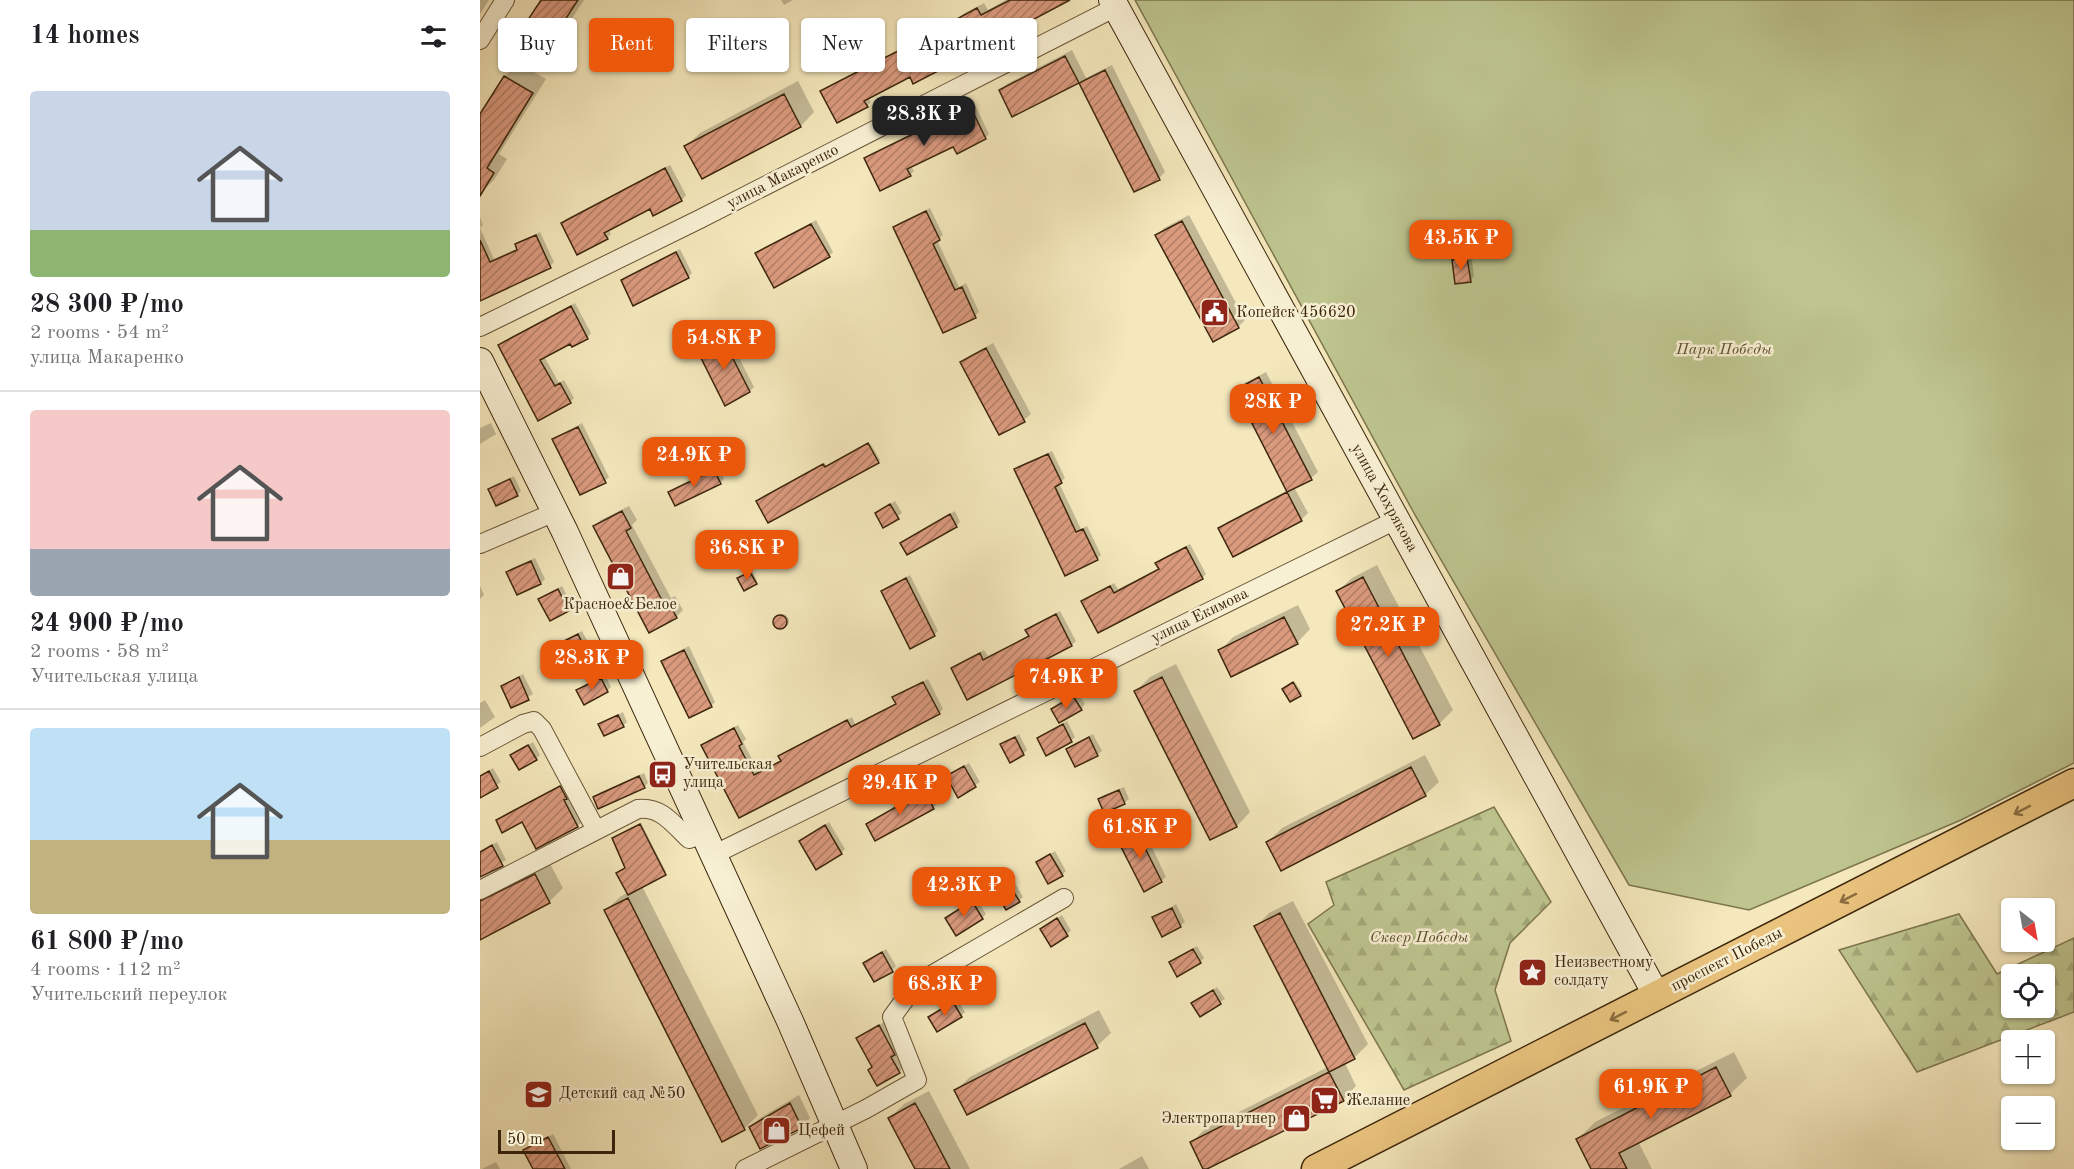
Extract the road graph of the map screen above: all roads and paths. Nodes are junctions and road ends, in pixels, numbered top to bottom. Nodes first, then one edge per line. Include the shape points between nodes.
1 (505, 0) edge
2 (1114, 4) edge
3 (480, 40) edge
4 (480, 327) edge
5 (480, 361) edge
6 (555, 512) junction
7 (1396, 520) junction
8 (480, 544) edge
9 (480, 747) edge
10 (2074, 783) edge
11 (2074, 805) edge
12 (596, 830) junction
13 (709, 845) junction
14 (480, 890) edge
15 (1064, 898) dead end
16 (1661, 1005) junction
17 (834, 1126) junction
18 (745, 1169) edge
19 (854, 1169) edge
20 (1316, 1169) edge
21 (1355, 1169) edge

1 - 3 street
2 - 4 street, улица Макаренко via 700,219
2 - 7 street, улица Хохрякова
5 - 6 street
6 - 8 street
6 - 13 street
7 - 13 street, улица Екимова
7 - 16 street, улица Хохрякова
9 - 12 street via 534,722 542,729
10 -> 16 main road, проспект Победы
11 - 16 main road, проспект Победы
12 - 13 street via 650,807 689,839
12 - 14 street
13 - 17 street
15 - 17 street via 916,984 892,1017 917,1080
16 -> 20 main road, проспект Победы
16 - 21 main road, проспект Победы
17 - 18 street
17 - 19 street

